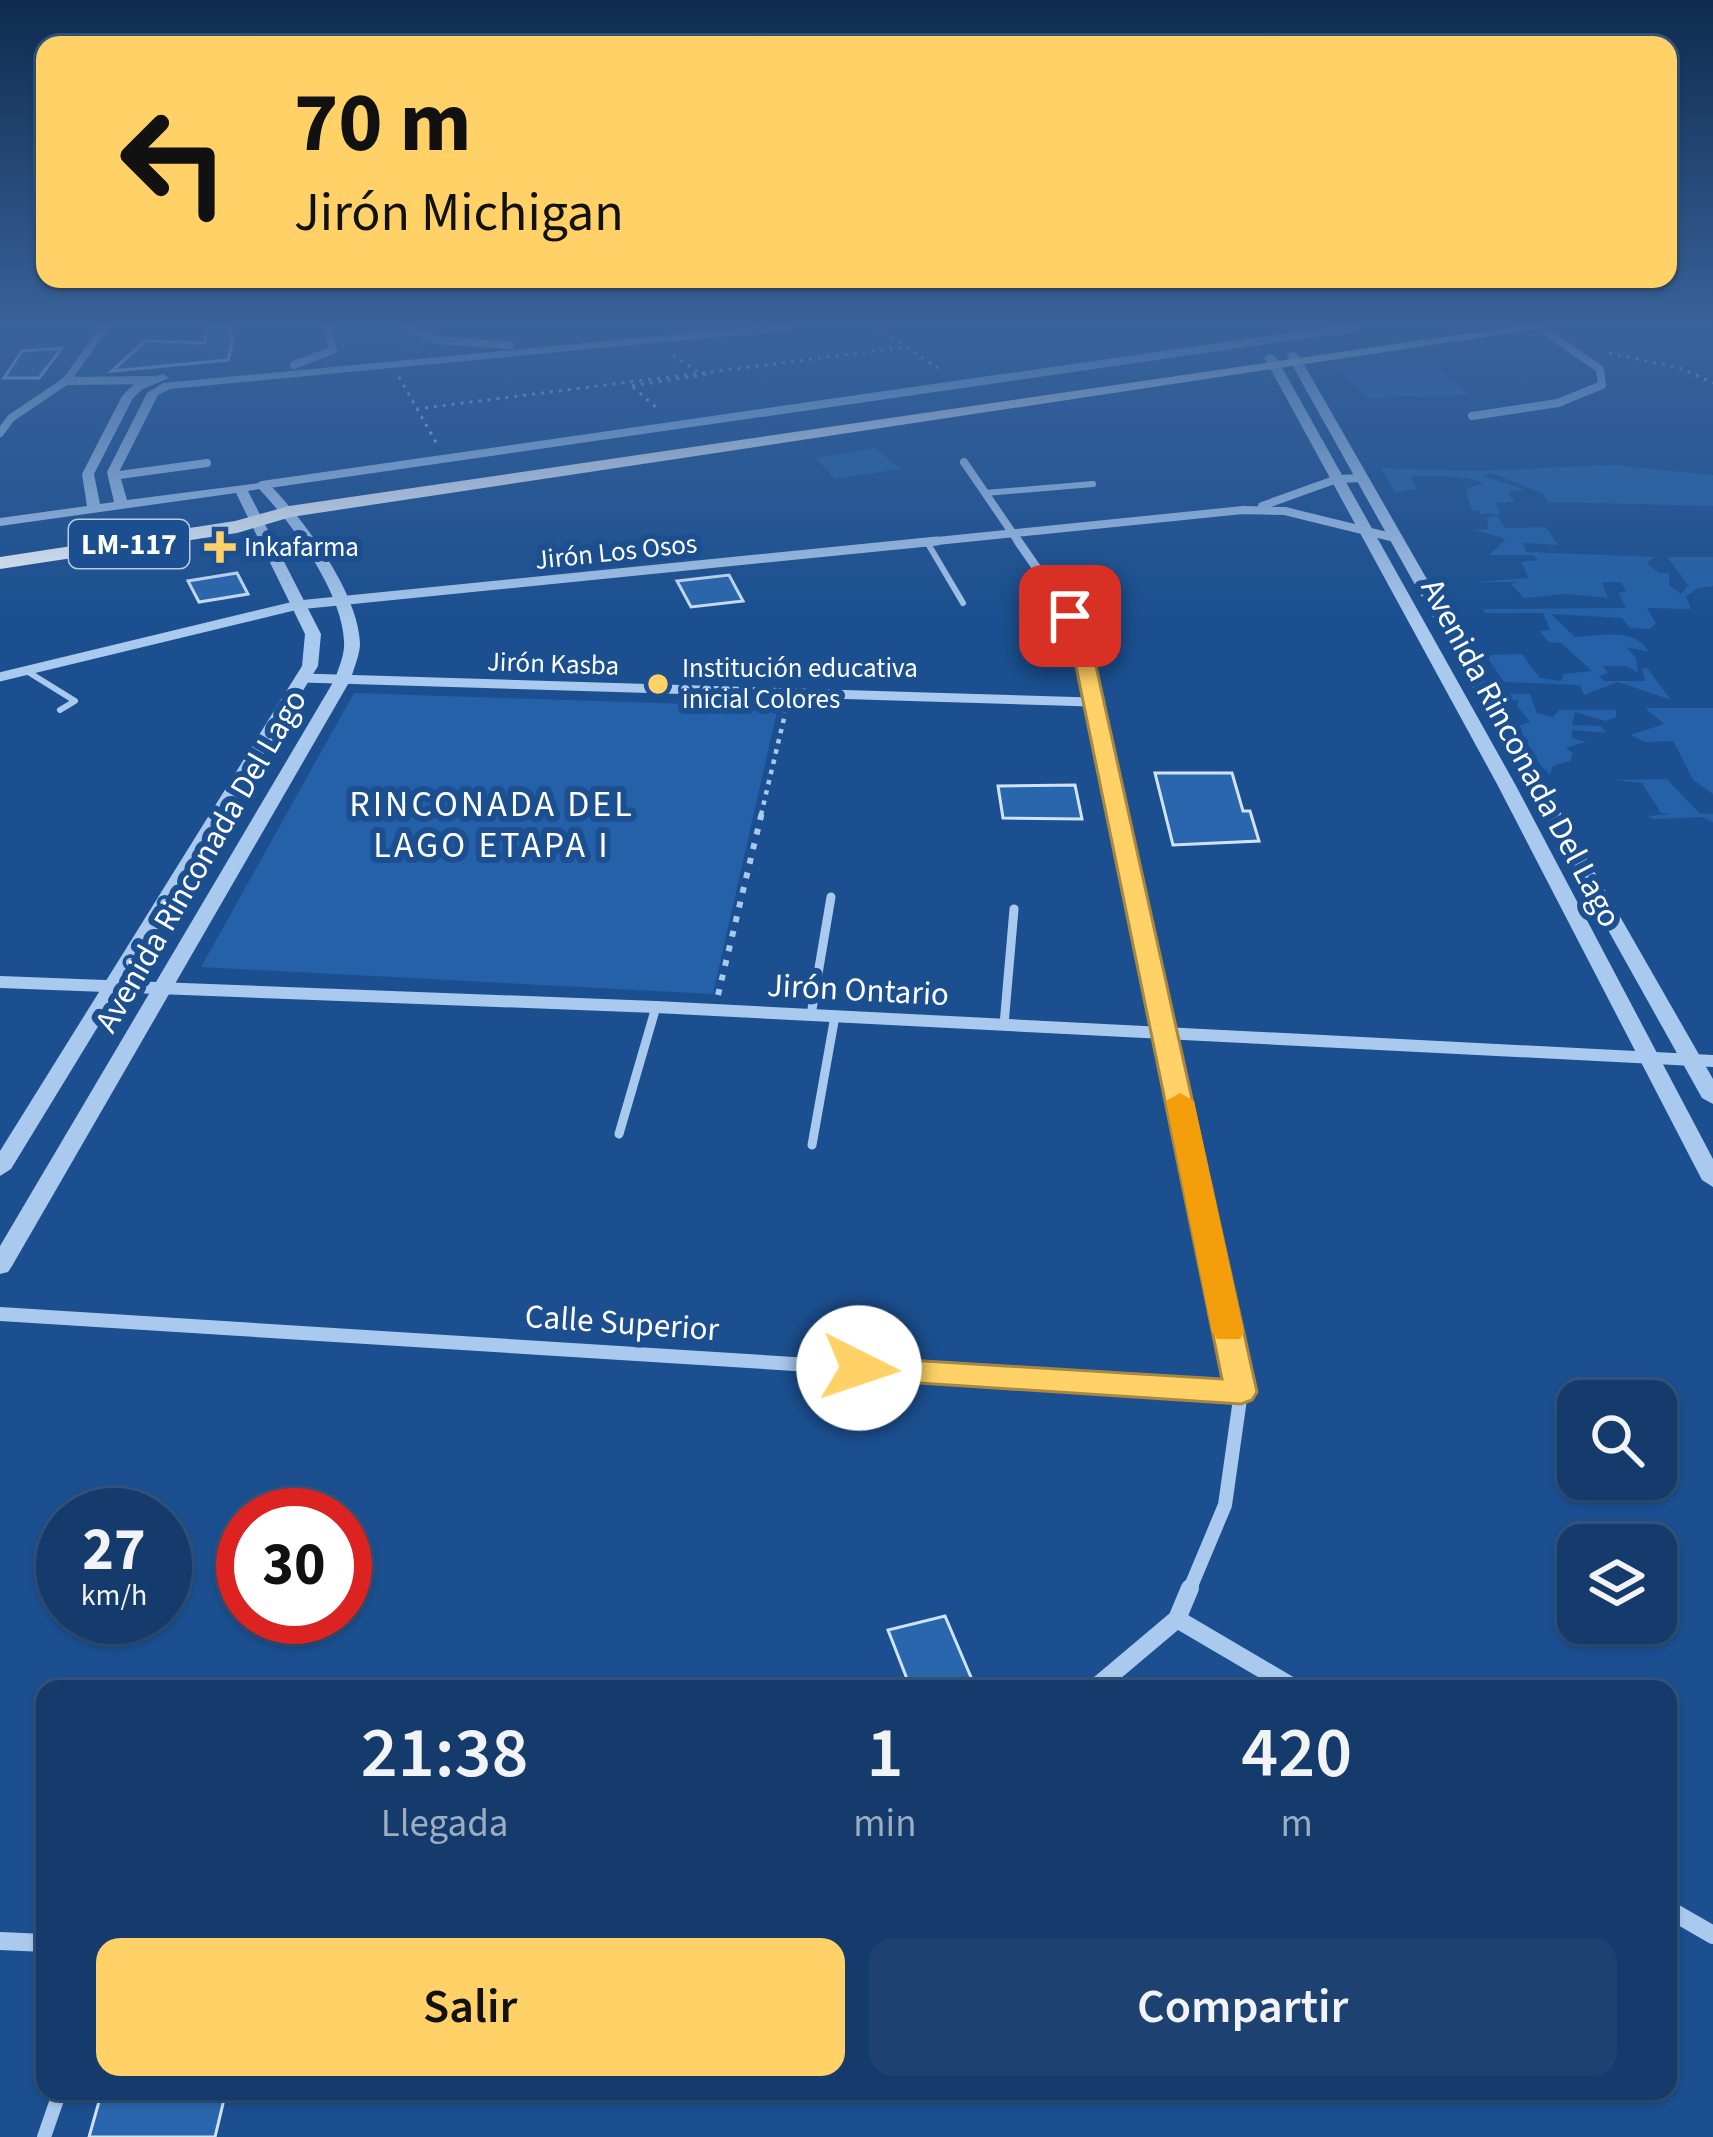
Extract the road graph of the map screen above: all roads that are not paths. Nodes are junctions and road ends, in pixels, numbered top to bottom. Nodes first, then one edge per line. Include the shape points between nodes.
1 (112, 427) edge
2 (135, 427) edge
3 (664, 427) edge
4 (794, 427) edge
5 (851, 427) edge
6 (1310, 427) edge
7 (1333, 427) edge
8 (964, 462) dead end
9 (208, 463) dead end
10 (88, 474) junction
11 (112, 474) junction
12 (1362, 478) junction
13 (1337, 479) junction
14 (1093, 484) dead end
15 (262, 485) junction
16 (985, 494) junction
17 (121, 504) junction
18 (248, 505) junction
19 (285, 507) junction
20 (94, 508) junction
21 (1243, 510) junction
22 (0, 523) edge
23 (1012, 533) junction
24 (1368, 534) junction
25 (1395, 538) junction
26 (927, 542) junction
27 (0, 543) edge
28 (0, 563) edge
29 (338, 601) junction
30 (962, 603) dead end
31 (298, 605) junction
32 (26, 670) junction
33 (0, 677) edge
34 (303, 678) junction
35 (343, 679) junction
36 (1090, 702) junction
37 (60, 710) dead end
38 (831, 897) dead end
39 (1014, 909) dead end
40 (0, 982) edge
41 (112, 988) junction
42 (160, 990) junction
43 (656, 1007) junction
44 (812, 1015) junction
45 (835, 1016) junction
46 (1004, 1025) junction
47 (1166, 1033) junction
48 (1649, 1059) junction
49 (1693, 1060) junction
50 (1713, 1061) edge
51 (1713, 1098) edge
52 (619, 1134) dead end
53 (812, 1145) dead end
54 (0, 1169) edge
55 (1713, 1180) edge
56 (0, 1266) edge
57 (0, 1314) edge
58 (1241, 1392) junction
59 (1177, 1619) junction
60 (1105, 1680) edge
61 (1281, 1680) edge
62 (1677, 1914) edge
63 (1713, 1935) edge
64 (0, 1941) edge
65 (36, 1943) edge
66 (57, 2100) edge
67 (44, 2137) edge

1 - 10 street
2 - 11 street
3 - 15 street
4 - 19 main road, LM-117
5 - 19 main road, LM-117
6 - 13 street, Avenida Rinconada Del Lago
7 - 12 street, Avenida Rinconada Del Lago
8 - 16 street
9 - 11 street
10 - 11 street
10 - 20 street
11 - 17 street
12 - 13 street, Jirón Los Osos
12 - 25 street, Avenida Rinconada Del Lago
13 - 21 street, Jirón Los Osos
13 - 24 street, Avenida Rinconada Del Lago
14 - 16 lane
15 - 18 street
15 - 19 street, Avenida Rinconada Del Lago
16 - 23 street
17 - 18 street
17 - 20 street
18 - 19 main road, LM-117
18 - 27 main road, LM-117
18 - 28 main road, LM-117 via 238,527
18 - 31 street, Avenida Rinconada Del Lago
19 - 29 street, Avenida Rinconada Del Lago
20 - 22 street
21 - 23 street, Jirón Los Osos
21 - 24 street, Jirón Los Osos via 1285,511
23 - 26 street, Jirón Los Osos
23 - 36 street via 1070,616
24 - 25 street, Jirón Los Osos
24 - 48 street, Avenida Rinconada Del Lago
25 - 49 street, Avenida Rinconada Del Lago
26 - 29 street, Jirón Los Osos
26 - 30 lane
29 - 31 street, Jirón Los Osos
29 - 35 street, Avenida Rinconada Del Lago via 352,642
31 - 32 street, Jirón Los Osos
31 - 34 street, Avenida Rinconada Del Lago via 313,634
32 - 33 street, Jirón Los Osos
32 - 37 lane via 75,701
34 - 35 street, Jirón Kasba
34 - 41 street, Avenida Rinconada Del Lago
35 - 36 street, Jirón Kasba
35 - 42 street, Avenida Rinconada Del Lago
36 - 47 street
38 - 44 lane
39 - 46 lane
40 - 41 street, Jirón Ontario
41 - 42 street, Jirón Ontario
41 - 54 street, Avenida Rinconada Del Lago
42 - 43 street, Jirón Ontario
42 - 56 street, Avenida Rinconada Del Lago
43 - 44 street, Jirón Ontario
43 - 52 lane
44 - 45 street, Jirón Ontario
45 - 46 street, Jirón Ontario
45 - 53 lane
46 - 47 street, Jirón Ontario
47 - 48 street, Jirón Ontario
47 - 58 street
48 - 49 street, Jirón Ontario
48 - 55 street, Avenida Rinconada Del Lago
49 - 50 street, Jirón Ontario
49 - 51 street, Avenida Rinconada Del Lago
57 - 58 street, Calle Superior
58 - 59 street via 1225,1505
59 - 60 street
59 - 61 street
62 - 63 street
64 - 65 street
66 - 67 lane

